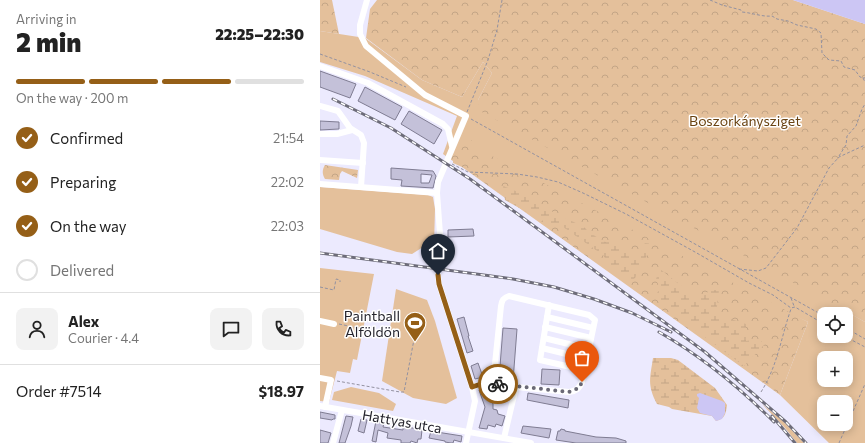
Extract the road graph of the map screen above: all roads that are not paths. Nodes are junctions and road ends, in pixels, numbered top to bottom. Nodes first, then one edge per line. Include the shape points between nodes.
1 (368, 0) edge
2 (320, 66) edge
3 (320, 106) edge
4 (352, 130) junction
5 (320, 134) edge
6 (452, 146) junction
7 (320, 160) edge
8 (363, 163) junction
9 (320, 184) edge
10 (361, 188) junction
11 (437, 193) junction
12 (439, 266) dead end
13 (438, 275) dead end
14 (549, 305) junction
15 (547, 317) junction
16 (320, 321) edge
17 (334, 324) road end
18 (545, 327) junction
19 (593, 328) junction
20 (544, 338) junction
21 (591, 338) junction
22 (542, 348) junction
23 (589, 349) junction
24 (587, 359) junction
25 (584, 370) junction
26 (320, 378) edge
27 (493, 383) junction
28 (472, 387) junction
29 (516, 387) junction
30 (322, 407) edge
31 (342, 410) junction
32 (468, 433) junction
33 (504, 438) junction
34 (512, 441) edge
35 (333, 443) edge
36 (466, 443) edge
37 (530, 443) edge

1 - 6 street via 360,25 360,34 366,46 425,95 466,116
2 - 6 street via 368,83 443,124 448,129
3 - 4 street via 338,111
4 - 5 street via 337,134
4 - 8 street via 363,137
6 - 11 street
7 - 8 street
8 - 10 street
9 - 10 street
10 - 11 street
11 - 12 street via 441,248
13 - 28 street
14 - 15 street
14 - 19 street via 589,315 595,320
14 - 27 street via 509,296 504,298
15 - 18 street
15 - 19 street
16 - 17 street
18 - 20 street
18 - 21 street
19 - 21 street
20 - 22 street
20 - 23 street
21 - 23 street
22 - 24 street
22 - 25 street via 540,360
23 - 24 street
24 - 25 street
25 - 29 street via 582,382 574,391
26 - 30 street via 330,380
27 - 28 street via 487,382
27 - 29 street
28 - 32 street via 475,401
29 - 33 street
30 - 31 street, Hattyas utca
31 - 32 street, Hattyas utca
31 - 35 street
32 - 33 street, Hattyas utca
32 - 36 street
33 - 34 street, Hattyas utca
34 - 37 street, Hattyas utca

